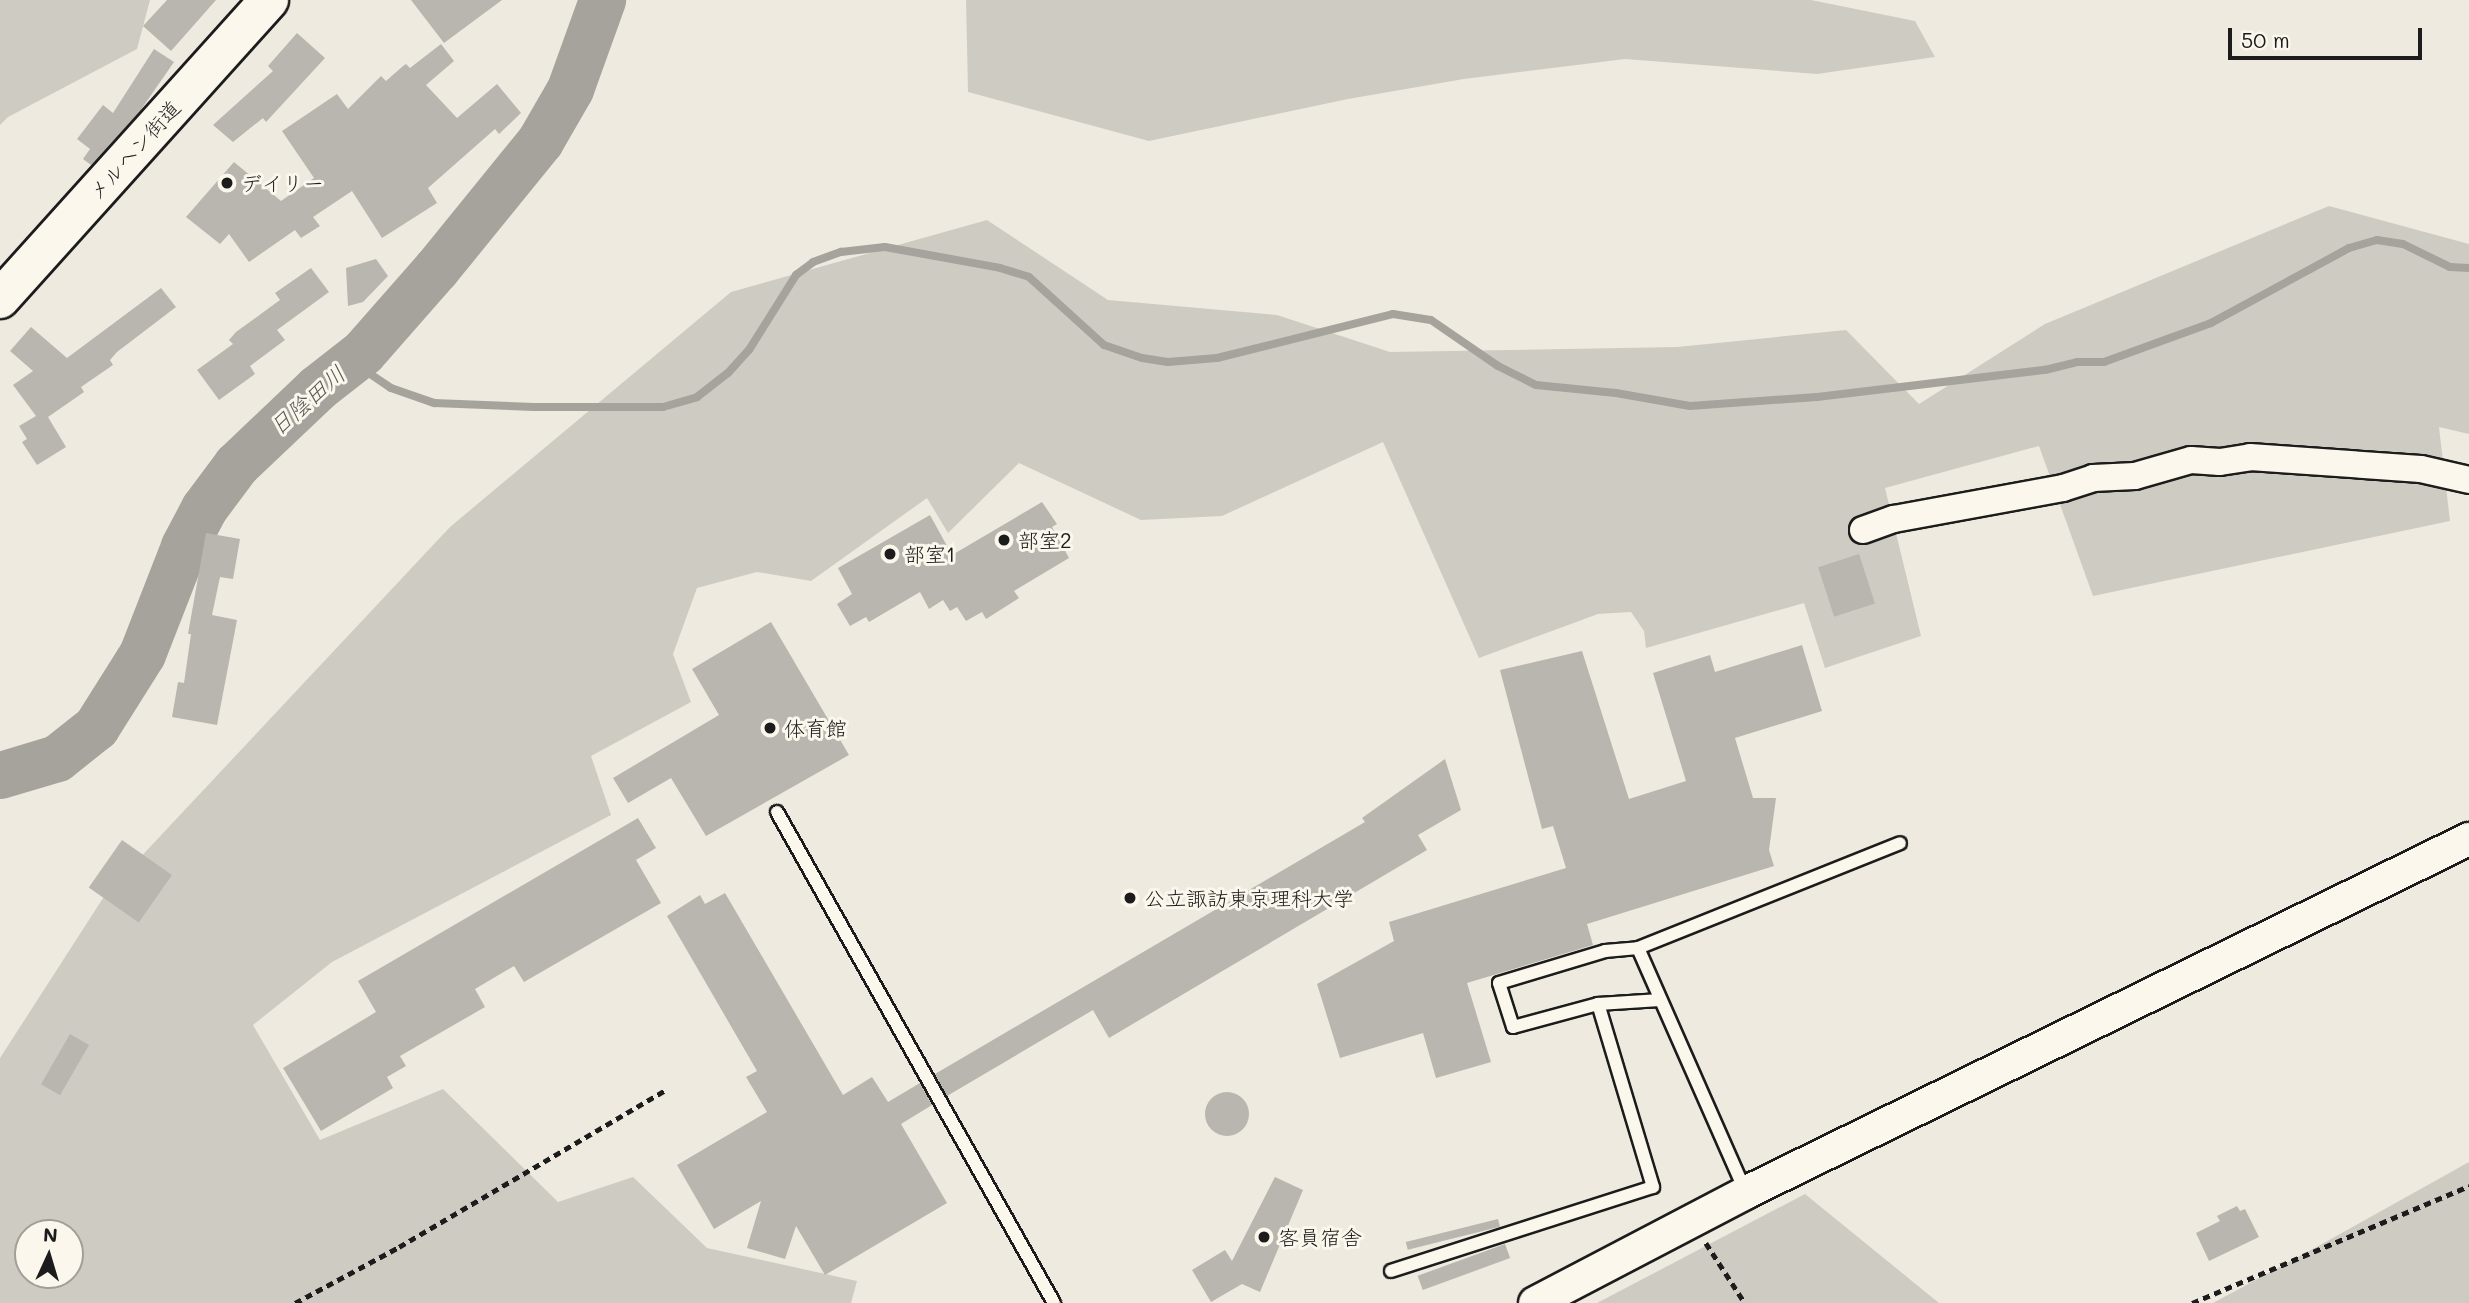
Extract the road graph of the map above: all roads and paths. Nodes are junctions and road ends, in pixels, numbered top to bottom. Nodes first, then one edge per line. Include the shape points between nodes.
1 (269, 0) edge
2 (0, 299) edge
3 (2469, 480) edge
4 (1863, 530) dead end
5 (777, 812) dead end
6 (2469, 839) edge
7 (1900, 843) dead end
8 (1638, 948) junction
9 (1660, 1000) junction
10 (1598, 1004) junction
11 (664, 1091) dead end
12 (2469, 1186) edge
13 (1745, 1193) junction
14 (1692, 1222) junction
15 (1391, 1271) dead end
16 (295, 1303) edge
17 (1054, 1303) edge
18 (1535, 1303) edge
19 (1745, 1303) edge
20 (2192, 1303) edge

1 - 2 highway, メルヘン街道
3 - 4 street via 2408,468 2250,457 2191,460 2135,476 2093,478 2063,488 1894,519
5 - 17 lane
6 - 13 street
7 - 8 lane
8 - 9 lane
8 - 10 lane via 1605,951 1499,983 1513,1027
9 - 10 lane
9 - 13 lane
10 - 15 lane via 1653,1187
11 - 16 path
12 - 20 path
13 - 14 street
14 - 18 street
14 - 19 path

